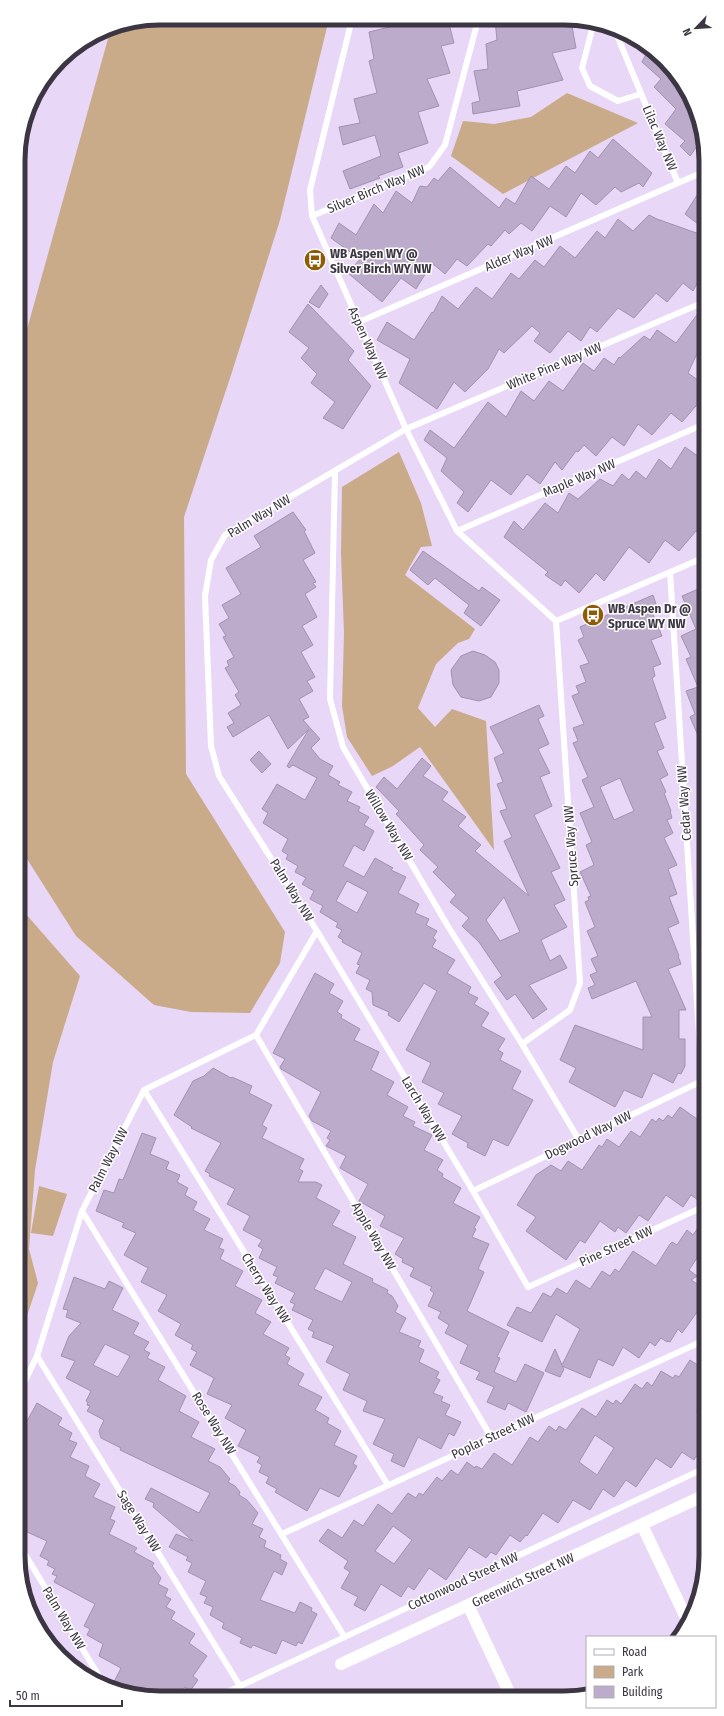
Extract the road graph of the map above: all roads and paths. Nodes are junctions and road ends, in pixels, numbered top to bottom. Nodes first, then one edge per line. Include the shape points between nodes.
1 (351, 25) edge
2 (477, 25) edge
3 (592, 29) edge
4 (617, 36) edge
5 (641, 94) junction
6 (699, 174) edge
7 (678, 183) junction
8 (312, 216) junction
9 (699, 304) edge
10 (359, 322) junction
11 (699, 426) edge
12 (406, 429) junction
13 (335, 471) junction
14 (457, 531) junction
15 (699, 560) edge
16 (670, 572) junction
17 (556, 621) junction
18 (317, 931) junction
19 (699, 1018) edge
20 (256, 1035) junction
21 (522, 1044) junction
22 (699, 1082) edge
23 (144, 1090) junction
24 (578, 1140) junction
25 (473, 1191) junction
26 (699, 1209) edge
27 (82, 1211) junction
28 (528, 1287) joint
29 (699, 1343) edge
30 (37, 1356) junction
31 (25, 1381) edge
32 (491, 1437) junction
33 (699, 1471) edge
34 (388, 1485) junction
35 (699, 1499) edge
36 (642, 1525) junction
37 (282, 1534) junction
38 (25, 1554) edge
39 (468, 1605) junction
40 (685, 1616) edge
41 (344, 1636) junction
42 (341, 1664) dead end
43 (99, 1677) edge
44 (240, 1686) junction
45 (229, 1691) edge
46 (509, 1691) edge

1 - 8 lane, Aspen Way NW via 310,190
2 - 8 lane, Silver Birch Way NW via 445,145 429,167
3 - 5 lane, Lilac Way NW via 582,68 590,86 618,101
4 - 5 lane, Lilac Way NW
5 - 7 lane, Lilac Way NW
6 - 7 lane, Alder Way NW
7 - 10 lane, Alder Way NW
8 - 10 lane, Aspen Way NW
9 - 12 lane, White Pine Way NW
10 - 12 lane, Aspen Way NW
11 - 14 lane, Maple Way NW
12 - 13 lane, Palm Way NW
12 - 14 lane, Aspen Way NW
13 - 18 lane, Palm Way NW via 225,535 211,560 205,596 211,746 219,776
13 - 21 lane, Willow Way NW via 330,699 343,747 449,928
14 - 17 lane, Aspen Way NW
15 - 16 lane
16 - 17 lane
16 - 19 lane, Cedar Way NW
17 - 21 lane, Spruce Way NW via 580,983 570,1010
18 - 20 lane, Palm Way NW
18 - 25 lane, Larch Way NW
20 - 23 lane
20 - 32 lane, Apple Way NW
21 - 24 lane, Willow Way NW
22 - 24 lane, Dogwood Way NW
23 - 27 lane, Palm Way NW
23 - 34 lane, Cherry Way NW
24 - 25 lane, Dogwood Way NW
25 - 28 lane, Larch Way NW
26 - 28 lane, Pine Street NW
27 - 30 lane, Palm Way NW
27 - 37 lane, Rose Way NW
29 - 32 lane, Poplar Street NW
30 - 31 lane, Palm Way NW
30 - 44 lane, Sage Way NW
32 - 34 lane, Poplar Street NW
33 - 41 lane, Cottonwood Street NW
34 - 37 lane, Poplar Street NW
35 - 36 street, Greenwich Street NW
36 - 39 street, Greenwich Street NW
36 - 40 street
37 - 41 lane, Rose Way NW
38 - 43 lane, Palm Way NW
39 - 42 street, Greenwich Street NW
39 - 46 street
41 - 44 lane, Cottonwood Street NW
44 - 45 lane, Cottonwood Street NW

